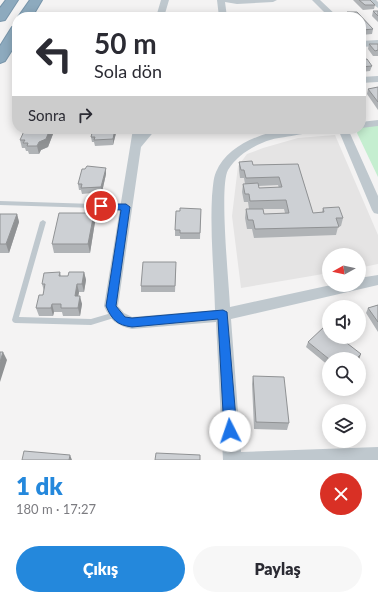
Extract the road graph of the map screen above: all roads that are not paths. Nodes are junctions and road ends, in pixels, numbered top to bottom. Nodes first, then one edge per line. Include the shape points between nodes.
1 (7, 0) edge
2 (12, 0) edge
3 (36, 0) edge
4 (165, 0) edge
5 (222, 0) edge
6 (273, 0) edge
7 (316, 0) edge
8 (371, 0) edge
9 (0, 6) edge
10 (378, 6) edge
11 (28, 12) edge
12 (161, 12) edge
13 (223, 12) edge
14 (329, 12) edge
15 (0, 17) edge
16 (12, 38) edge
17 (378, 43) edge
18 (366, 44) edge
19 (3, 53) edge
20 (0, 68) edge
21 (378, 79) edge
22 (366, 80) edge
23 (378, 123) edge
24 (366, 124) edge
25 (137, 134) edge
26 (147, 134) edge
27 (280, 134) edge
28 (345, 134) edge
29 (136, 146) junction
30 (0, 203) edge
31 (126, 207) junction
32 (378, 210) edge
33 (43, 222) dead end
34 (378, 280) edge
35 (366, 283) edge
36 (326, 292) edge
37 (115, 315) junction
38 (223, 315) junction
39 (378, 456) edge
40 (232, 460) edge
41 (244, 460) edge

1 - 9 highway
2 - 15 highway
3 - 11 highway
4 - 12 street
5 - 6 street
5 - 13 street
7 - 14 street
8 - 10 street
16 - 19 highway
17 - 18 street
19 - 20 highway via 5,57
21 - 22 street
23 - 24 street
25 - 29 street
26 - 29 street
27 - 38 street via 242,148 225,165 220,176 218,202
28 - 32 street
29 - 31 street
30 - 31 lane
31 - 37 street via 111,306
33 - 37 lane via 15,320 92,322
34 - 35 street
36 - 38 street
37 - 38 street via 122,321 132,323
38 - 40 street
39 - 41 street

